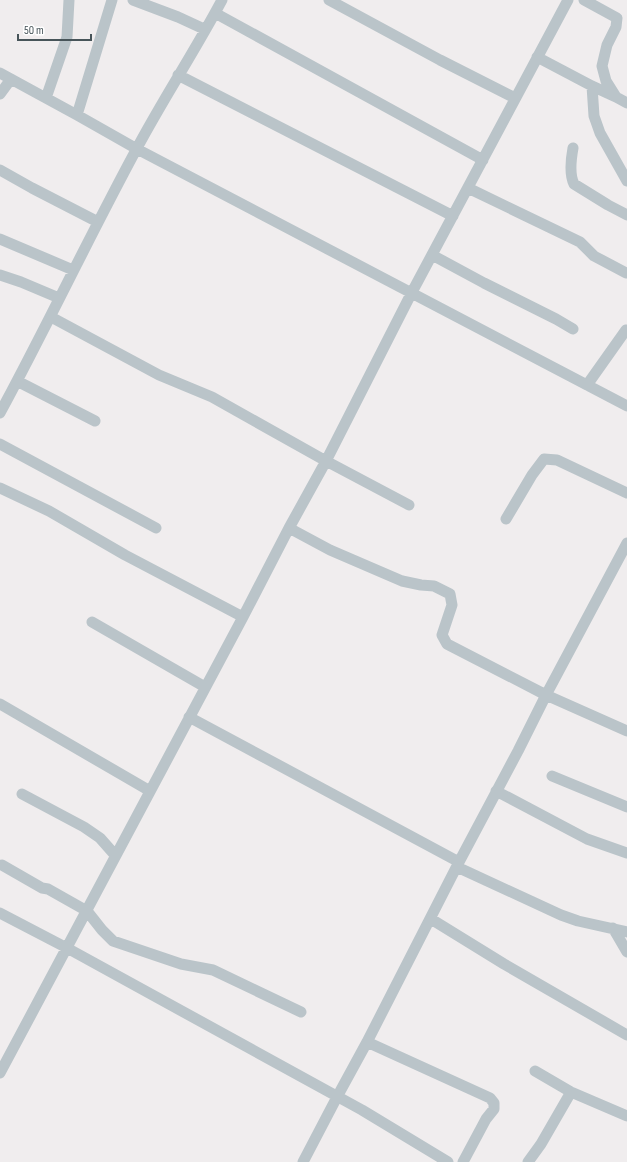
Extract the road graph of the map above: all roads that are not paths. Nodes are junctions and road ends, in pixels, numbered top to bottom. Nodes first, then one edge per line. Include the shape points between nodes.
1 (69, 0) edge
2 (112, 0) edge
3 (133, 0) edge
4 (222, 0) edge
5 (329, 0) edge
6 (568, 0) edge
7 (584, 0) edge
8 (215, 13) junction
9 (204, 30) junction
10 (537, 58) junction
11 (0, 73) edge
12 (178, 75) junction
13 (11, 79) junction
14 (592, 86) junction
15 (0, 94) edge
16 (616, 97) junction
17 (46, 98) junction
18 (515, 98) junction
19 (627, 103) edge
20 (77, 115) junction
21 (573, 148) dead end
22 (137, 149) junction
23 (483, 160) junction
24 (0, 170) edge
25 (627, 181) edge
26 (468, 188) junction
27 (627, 215) edge
28 (452, 216) junction
29 (98, 222) junction
30 (0, 239) edge
31 (432, 256) junction
32 (73, 270) junction
33 (626, 273) edge
34 (0, 274) edge
35 (411, 294) junction
36 (59, 298) junction
37 (51, 317) junction
38 (572, 329) dead end
39 (626, 330) edge
40 (18, 381) junction
41 (587, 385) junction
42 (627, 406) edge
43 (0, 413) edge
44 (95, 421) dead end
45 (0, 444) edge
46 (326, 461) junction
47 (0, 488) edge
48 (627, 493) edge
49 (409, 505) dead end
50 (506, 519) dead end
51 (156, 528) dead end
52 (289, 528) junction
53 (627, 543) edge
54 (243, 617) junction
55 (92, 622) dead end
56 (205, 687) junction
57 (546, 695) junction
58 (0, 704) edge
59 (189, 717) junction
60 (627, 731) edge
61 (552, 776) dead end
62 (150, 790) junction
63 (496, 791) junction
64 (22, 794) dead end
65 (627, 807) edge
66 (627, 853) edge
67 (115, 855) junction
68 (458, 865) junction
69 (2, 866) dead end
70 (87, 911) junction
71 (0, 913) edge
72 (431, 918) junction
73 (613, 928) junction
74 (627, 932) edge
75 (67, 948) junction
76 (627, 952) edge
77 (302, 1012) dead end
78 (627, 1035) edge
79 (367, 1042) junction
80 (534, 1071) dead end
81 (0, 1073) edge
82 (571, 1092) junction
83 (336, 1097) junction
84 (627, 1116) edge
85 (303, 1162) edge
86 (448, 1162) edge
87 (463, 1162) edge
88 (528, 1162) edge

1 - 17 street via 67,37
2 - 20 street
3 - 9 street
4 - 8 street
5 - 18 street
6 - 10 street
7 - 16 street via 617,18 602,66 606,81
8 - 9 street
8 - 23 street
9 - 12 street
10 - 14 street
10 - 18 street
11 - 13 street
12 - 22 street
12 - 28 street
13 - 15 street
13 - 17 street
14 - 16 street
14 - 25 street via 594,116 600,133
16 - 19 street
17 - 20 street
18 - 23 street
20 - 22 street
21 - 27 street via 571,178 574,184
22 - 29 street
22 - 35 street
23 - 26 street
24 - 29 street
26 - 28 street
26 - 33 street via 580,242 594,256
28 - 31 street
29 - 32 street
30 - 32 street
31 - 35 street
31 - 38 street
32 - 36 street
34 - 36 street
35 - 41 street
35 - 46 street
36 - 37 street
37 - 40 street
37 - 46 street via 159,375 212,397
39 - 41 street
40 - 43 street
40 - 44 street
41 - 42 street
45 - 51 street
46 - 49 street
46 - 52 street
47 - 54 street via 49,511 144,566
48 - 50 street via 557,460 544,459
52 - 54 street
52 - 57 street via 330,550 402,581 434,586 450,594 452,606 442,635 448,644
53 - 57 street
54 - 56 street
55 - 56 street
56 - 59 street
57 - 60 street
57 - 63 street
58 - 62 street
59 - 62 street
59 - 68 street
61 - 65 street
62 - 67 street
63 - 66 street via 587,838
63 - 68 street
64 - 67 street via 84,827 100,838
67 - 70 street
68 - 72 street
68 - 73 street via 561,915
69 - 70 street
70 - 75 street
70 - 77 street via 113,941 181,964 213,970
71 - 75 street
72 - 78 street via 504,964
72 - 79 street
73 - 74 street
73 - 76 street
75 - 81 street
75 - 83 street
79 - 83 street
79 - 87 street via 490,1098 494,1103 494,1109
80 - 82 street
82 - 84 street
82 - 88 street
83 - 85 street
83 - 86 street

